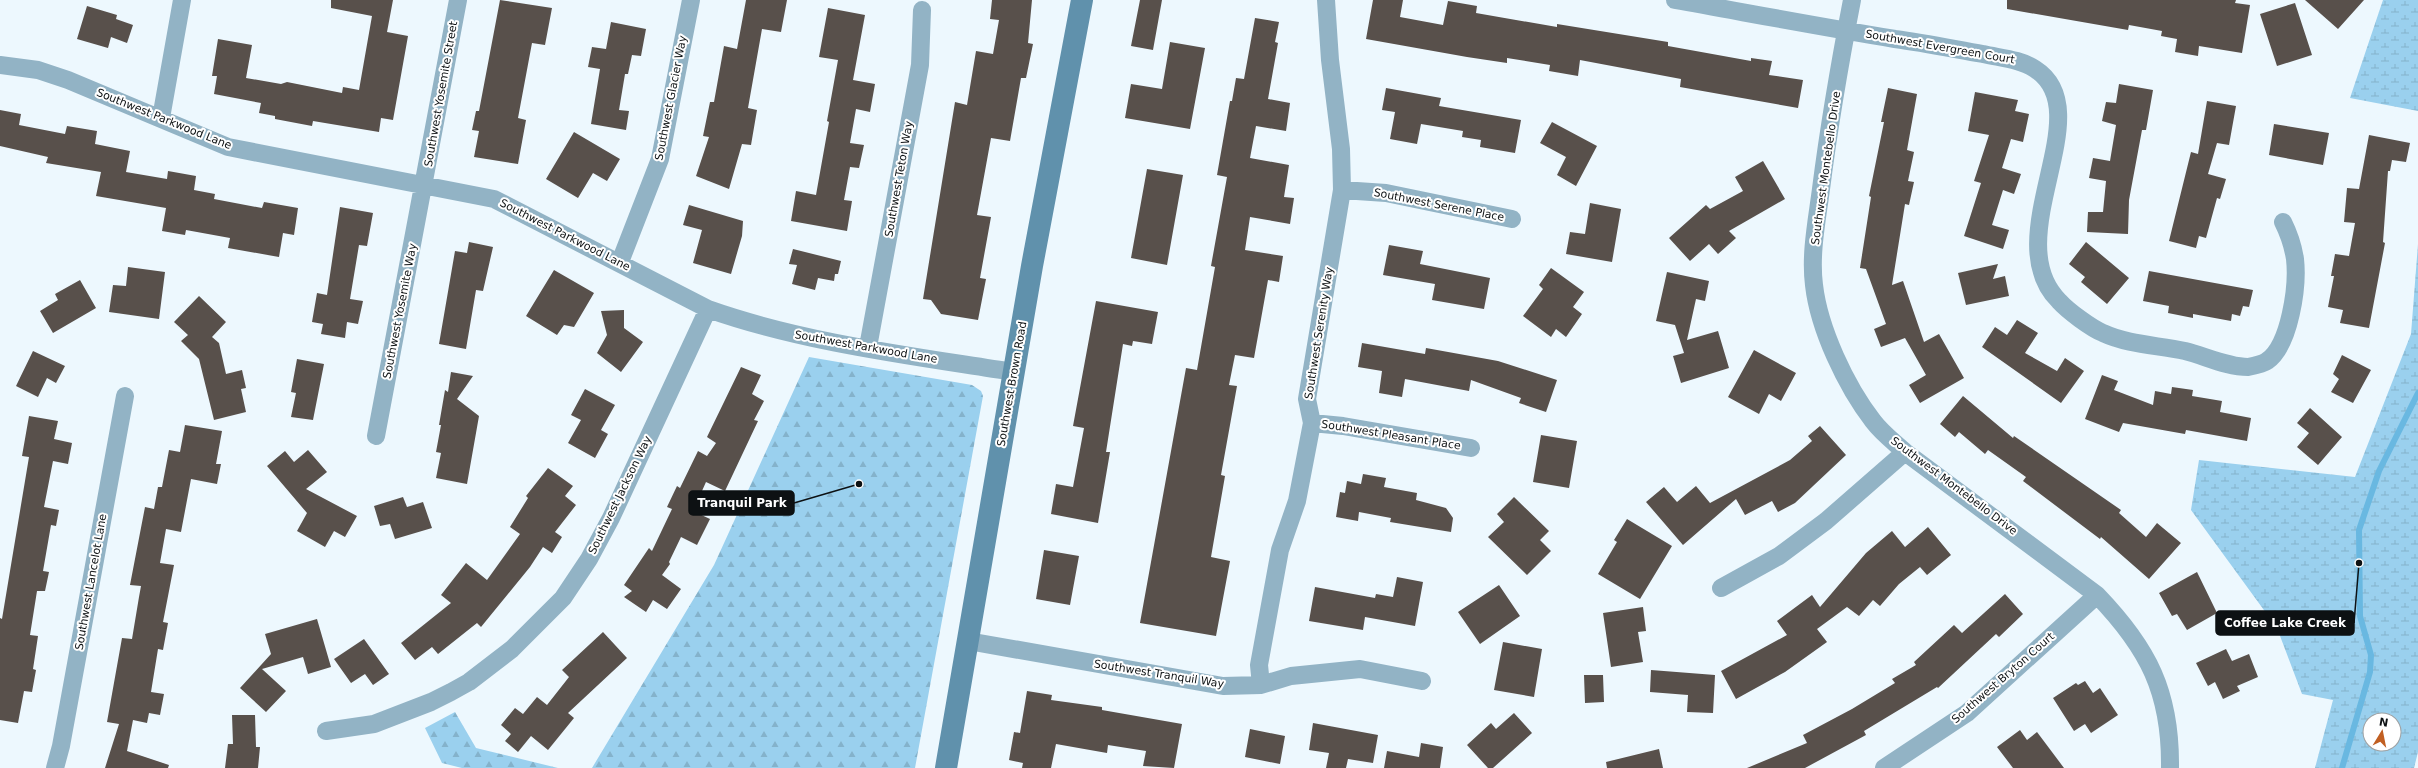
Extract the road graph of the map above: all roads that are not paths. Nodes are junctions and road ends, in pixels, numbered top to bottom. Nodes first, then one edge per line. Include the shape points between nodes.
1 (182, 0) edge
2 (458, 0) edge
3 (691, 0) edge
4 (1082, 0) edge
5 (1326, 0) edge
6 (1675, 0) edge
7 (1852, 0) edge
8 (922, 10) dead end
9 (1846, 31) junction
10 (0, 65) edge
11 (160, 118) junction
12 (424, 187) junction
13 (1342, 190) junction
14 (1512, 220) dead end
15 (2283, 222) dead end
16 (620, 262) junction
17 (708, 309) junction
18 (868, 347) junction
19 (1013, 372) junction
20 (125, 396) dead end
21 (1312, 423) junction
22 (376, 436) dead end
23 (1471, 448) dead end
24 (1905, 452) junction
25 (1721, 588) dead end
26 (2097, 595) junction
27 (968, 641) junction
28 (1422, 681) dead end
29 (1261, 685) junction
30 (326, 731) dead end
31 (55, 768) edge
32 (946, 768) edge
33 (1884, 768) edge
34 (2170, 768) edge

1 - 11 street
2 - 12 street, Southwest Yosemite Street
3 - 16 street, Southwest Glacier Way via 660,159
4 - 19 street, Southwest Brown Road
5 - 13 street, Southwest Serenity Way via 1330,60 1341,149
6 - 9 street, Southwest Evergreen Court
7 - 9 street, Southwest Montebello Drive
8 - 18 street, Southwest Teton Way via 920,65
9 - 15 street, Southwest Evergreen Court via 2020,61 2037,69 2051,86 2059,109 2058,133 2036,250 2039,271 2059,302 2101,333 2132,343 2184,351 2248,367 2266,362 2283,339 2295,283 2290,237
9 - 24 street, Southwest Montebello Drive via 1816,231 1814,285 1825,330 1851,388 1873,421
10 - 11 street, Southwest Parkwood Lane via 38,70
11 - 12 street, Southwest Parkwood Lane via 228,147
12 - 16 street, Southwest Parkwood Lane via 494,199
12 - 22 street, Southwest Yosemite Way
13 - 14 street, Southwest Serene Place via 1386,193
13 - 21 street, Southwest Serenity Way via 1307,399
16 - 17 street, Southwest Parkwood Lane
17 - 18 street, Southwest Parkwood Lane via 780,332
17 - 30 street, Southwest Jackson Way via 611,518 589,559 563,598 512,649 475,678 451,692 374,724
18 - 19 street, Southwest Parkwood Lane
19 - 27 street, Southwest Brown Road
20 - 31 street, Southwest Lancelot Lane
21 - 23 street, Southwest Pleasant Place
21 - 29 street, Southwest Serenity Way via 1297,501 1280,550 1259,665
24 - 25 street via 1826,521 1779,556
24 - 26 street, Southwest Montebello Drive
26 - 33 street, Southwest Bryton Court via 1967,713
26 - 34 street, Southwest Montebello Drive via 2124,623 2152,671 2166,711
27 - 29 street, Southwest Tranquil Way via 1223,686
27 - 32 street, Southwest Brown Road
28 - 29 street, Southwest Tranquil Way via 1354,669 1291,676

